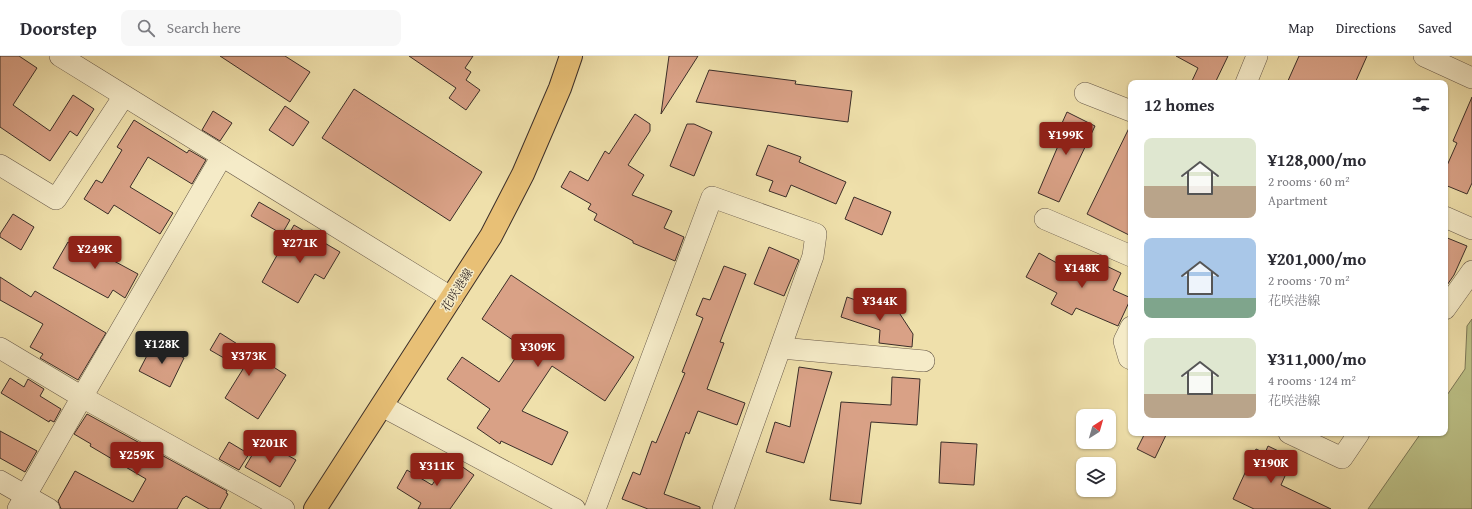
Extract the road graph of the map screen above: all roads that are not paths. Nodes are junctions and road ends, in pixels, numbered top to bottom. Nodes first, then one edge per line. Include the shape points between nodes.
1 (60, 56) edge
2 (571, 56) edge
3 (1257, 56) edge
4 (1424, 56) edge
5 (1472, 78) edge
6 (1247, 80) edge
7 (1085, 93) dead end
8 (124, 96) junction
9 (1128, 110) edge
10 (222, 156) junction
11 (0, 165) edge
12 (1448, 218) edge
13 (1045, 219) dead end
14 (1472, 229) edge
15 (1128, 255) edge
16 (1472, 271) edge
17 (452, 298) junction
18 (1448, 305) edge
19 (1128, 333) edge
20 (0, 348) edge
21 (781, 348) junction
22 (1128, 355) edge
23 (924, 361) dead end
24 (82, 397) junction
25 (382, 406) junction
26 (1295, 436) edge
27 (1357, 436) edge
28 (0, 481) edge
29 (22, 502) edge
30 (49, 509) edge
31 (284, 509) edge
32 (315, 509) edge
33 (575, 509) edge
34 (595, 509) edge
35 (723, 509) edge

1 - 8 street
2 - 17 main road, 花咲港線 via 523,174 491,236
3 - 6 street
4 - 5 street
7 - 9 street
8 - 10 street
8 - 11 street via 56,199
10 - 17 street
10 - 24 street
12 - 14 street
13 - 15 street
16 - 18 street
17 - 25 main road, 花咲港線
19 - 22 street via 1124,341
20 - 24 street
21 - 23 street
21 - 34 street via 814,256 816,234 712,196
21 - 35 street
24 - 29 street
24 - 31 street
25 - 32 main road, 花咲港線
25 - 33 street
26 - 27 street via 1342,458
28 - 29 street
29 - 30 street

